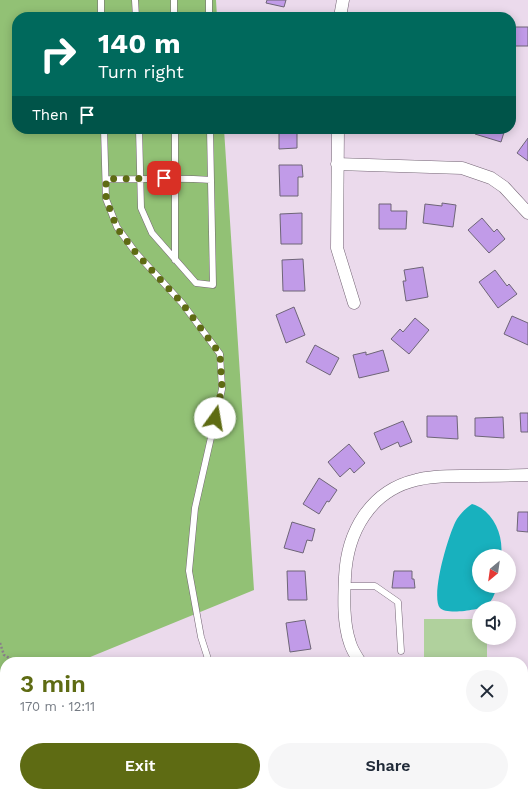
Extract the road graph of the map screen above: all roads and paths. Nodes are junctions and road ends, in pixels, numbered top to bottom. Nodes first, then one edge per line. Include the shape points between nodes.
1 (101, 0) edge
2 (135, 0) edge
3 (174, 0) edge
4 (209, 0) edge
5 (343, 0) edge
6 (101, 12) edge
7 (136, 12) edge
8 (174, 12) edge
9 (209, 12) edge
10 (341, 12) edge
11 (104, 134) edge
12 (139, 134) edge
13 (175, 134) edge
14 (210, 134) edge
15 (338, 134) edge
16 (337, 164) junction
17 (175, 177) junction
18 (106, 179) junction
19 (141, 180) junction
20 (211, 180) junction
21 (528, 213) edge
22 (176, 260) junction
23 (354, 303) dead end
24 (528, 475) edge
25 (345, 586) junction
26 (0, 643) edge
27 (402, 651) dead end
28 (7, 657) edge
29 (207, 657) edge
30 (357, 657) edge

1 - 6 lane
2 - 7 lane
3 - 8 lane
4 - 9 lane
5 - 10 street
11 - 18 lane
12 - 19 lane
13 - 17 lane
14 - 20 lane
15 - 16 street
16 - 21 street via 462,168 491,178 504,187
16 - 23 street via 337,248
17 - 19 lane
17 - 20 lane
17 - 22 lane
18 - 19 lane
18 - 29 lane via 106,199 117,228 136,253 182,303 220,354 222,388 195,508 189,571
19 - 22 lane via 140,208 152,233
20 - 22 lane via 212,284 196,283
24 - 25 street via 433,477 397,487 379,498 364,514 353,534 346,557
25 - 27 lane via 375,586 398,602
25 - 30 street via 346,622 350,643
26 - 28 path via 4,655

